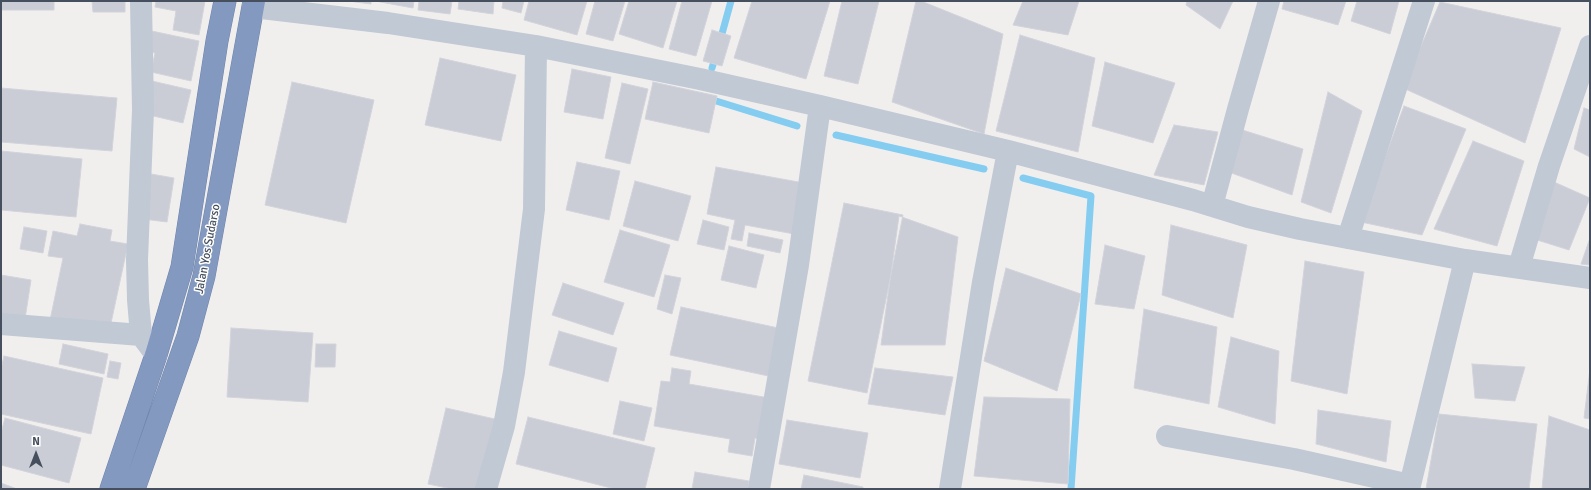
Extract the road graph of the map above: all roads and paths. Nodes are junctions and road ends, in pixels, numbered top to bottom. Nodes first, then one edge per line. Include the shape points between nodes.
1 (140, 1) edge
2 (225, 1) edge
3 (1269, 1) edge
4 (1424, 1) edge
5 (254, 4) edge
6 (536, 46) junction
7 (1590, 46) edge
8 (820, 106) junction
9 (202, 139) junction
10 (227, 145) junction
11 (1008, 151) junction
12 (1212, 206) junction
13 (1348, 238) junction
14 (1465, 260) junction
15 (1519, 267) junction
16 (1590, 278) edge
17 (1, 324) edge
18 (140, 335) junction
19 (156, 355) junction
20 (1167, 436) dead end
21 (1409, 487) edge
22 (111, 489) edge
23 (134, 489) edge
24 (486, 489) edge
25 (759, 489) edge
26 (950, 489) edge

1 - 18 street via 143,110 137,260
2 - 9 highway, Jalan Yos Sudarso
3 - 12 street
4 - 13 street
5 - 6 street
5 - 10 highway, Jalan Yos Sudarso
6 - 8 street
6 - 24 street via 533,217 514,372 504,426
7 - 15 street via 1549,166
8 - 11 street
8 - 25 street via 798,265
9 - 10 highway
9 - 19 highway, Jalan Yos Sudarso via 182,267
10 - 23 highway, Jalan Yos Sudarso via 204,276 192,321
11 - 12 street
11 - 26 street via 983,282
12 - 13 street via 1248,217
13 - 14 street
14 - 15 street
14 - 21 street
15 - 16 street
17 - 18 street
18 - 19 street
19 - 22 highway, Jalan Yos Sudarso
20 - 21 street via 1294,459

